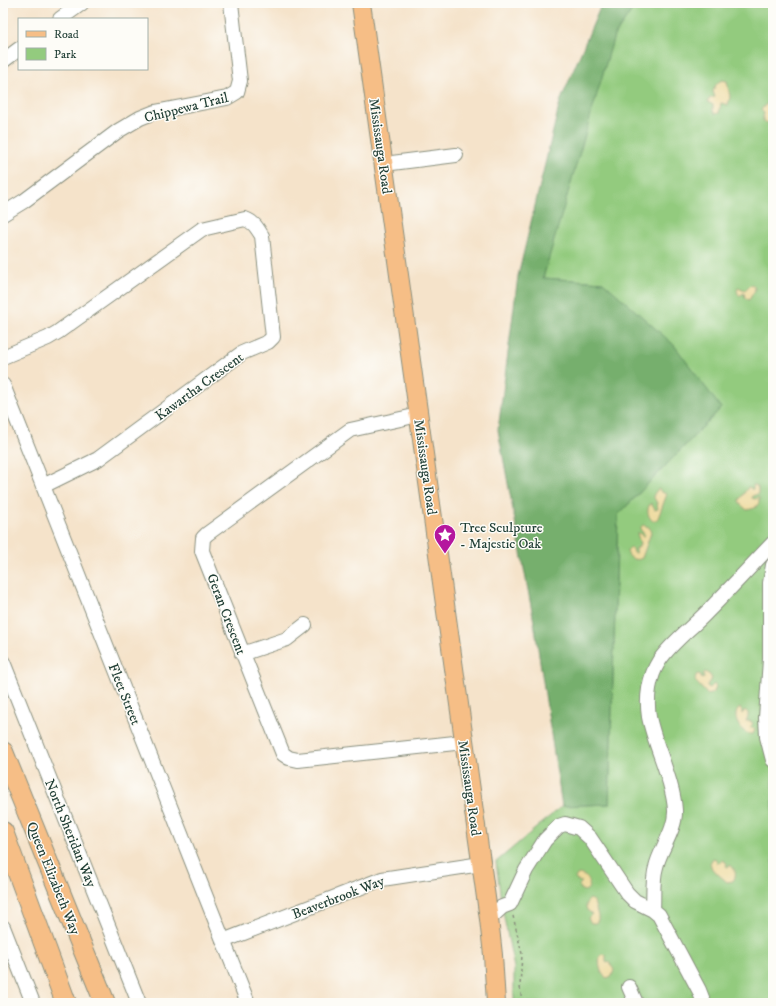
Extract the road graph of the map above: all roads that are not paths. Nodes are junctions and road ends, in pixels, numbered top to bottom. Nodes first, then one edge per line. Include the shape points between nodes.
1 (82, 3) edge
2 (231, 3) edge
3 (362, 3) edge
4 (61, 18) edge
5 (18, 50) edge
6 (3, 61) edge
7 (456, 155) dead end
8 (384, 164) junction
9 (3, 214) edge
10 (3, 357) edge
11 (3, 385) edge
12 (419, 415) junction
13 (43, 486) junction
14 (773, 543) edge
15 (773, 565) edge
16 (305, 625) dead end
17 (242, 654) junction
18 (3, 662) edge
19 (464, 742) junction
20 (3, 752) edge
21 (773, 760) edge
22 (3, 832) edge
23 (481, 864) junction
24 (653, 910) junction
25 (489, 919) junction
26 (3, 927) edge
27 (223, 941) junction
28 (629, 987) dead end
29 (33, 1003) edge
30 (66, 1003) edge
31 (105, 1003) edge
32 (139, 1003) edge
33 (248, 1003) edge
34 (496, 1003) edge
35 (636, 1003) edge
36 (704, 1003) edge

1 - 4 street
2 - 9 street, Chippewa Trail via 240,81 237,92 227,98 155,112 140,118
3 - 8 main road, Mississauga Road
5 - 6 street
7 - 8 street
8 - 12 main road, Mississauga Road
10 - 13 street, Kawartha Crescent via 58,332 202,229 245,219 256,226 262,236 273,337 268,342 242,353 98,458
11 - 13 street, Fleet Street
12 - 17 street, Geran Crescent via 350,430 203,538 202,551
12 - 19 main road, Mississauga Road
13 - 27 street, Fleet Street
14 - 24 street via 668,649 650,682 649,716 675,811 669,835 655,869
15 - 21 street via 770,583 770,659 766,718
16 - 17 street via 287,639
17 - 19 street, Geran Crescent via 279,747 289,758 298,760
18 - 32 street, North Sheridan Way
19 - 23 main road, Mississauga Road
20 - 31 highway, Queen Elizabeth Way
22 - 30 highway
23 - 25 main road, Mississauga Road
23 - 27 street, Beaverbrook Way via 382,879
24 - 25 street via 635,901 627,893 590,838 579,828 565,824 553,831 536,853 510,904 502,907
24 - 36 street via 659,915
25 - 34 main road, Mississauga Road
26 - 29 street
27 - 33 street, Fleet Street
28 - 35 street

